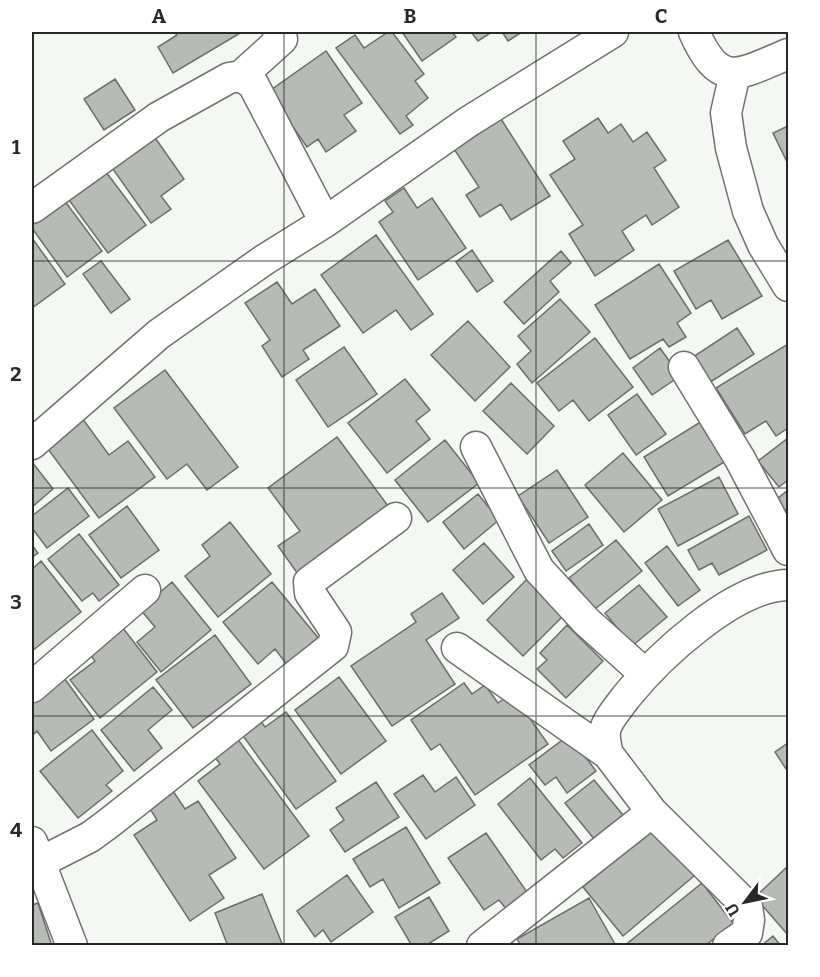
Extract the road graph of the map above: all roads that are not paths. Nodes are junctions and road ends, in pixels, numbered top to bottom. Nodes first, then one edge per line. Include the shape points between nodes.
1 (278, 32) edge
2 (613, 32) edge
3 (694, 32) edge
4 (789, 54) edge
5 (735, 73) junction
6 (241, 76) junction
7 (32, 208) edge
8 (325, 222) junction
9 (789, 286) edge
10 (684, 367) dead end
11 (32, 444) edge
12 (476, 447) dead end
13 (396, 518) dead end
14 (789, 550) edge
15 (789, 585) edge
16 (145, 590) dead end
17 (457, 648) dead end
18 (645, 674) junction
19 (32, 687) edge
20 (608, 754) junction
21 (652, 812) junction
22 (38, 869) edge
23 (72, 945) edge
24 (482, 945) edge
25 (728, 945) edge

1 - 6 street via 282,39
2 - 8 street via 468,122
3 - 5 street via 710,63
4 - 5 street
5 - 9 street via 726,113 731,148 748,211 763,245
6 - 7 street via 229,78 159,117
6 - 8 street via 254,84
8 - 11 street via 159,334
10 - 14 street
12 - 18 street via 539,570 586,621
13 - 22 street via 309,582 310,593 336,632 333,646 90,837
15 - 18 street via 776,585 752,594 700,624
16 - 19 street
17 - 20 street
18 - 20 street via 609,719 605,730
20 - 21 street
21 - 24 street
21 - 25 street via 747,906 747,933
22 - 23 street

